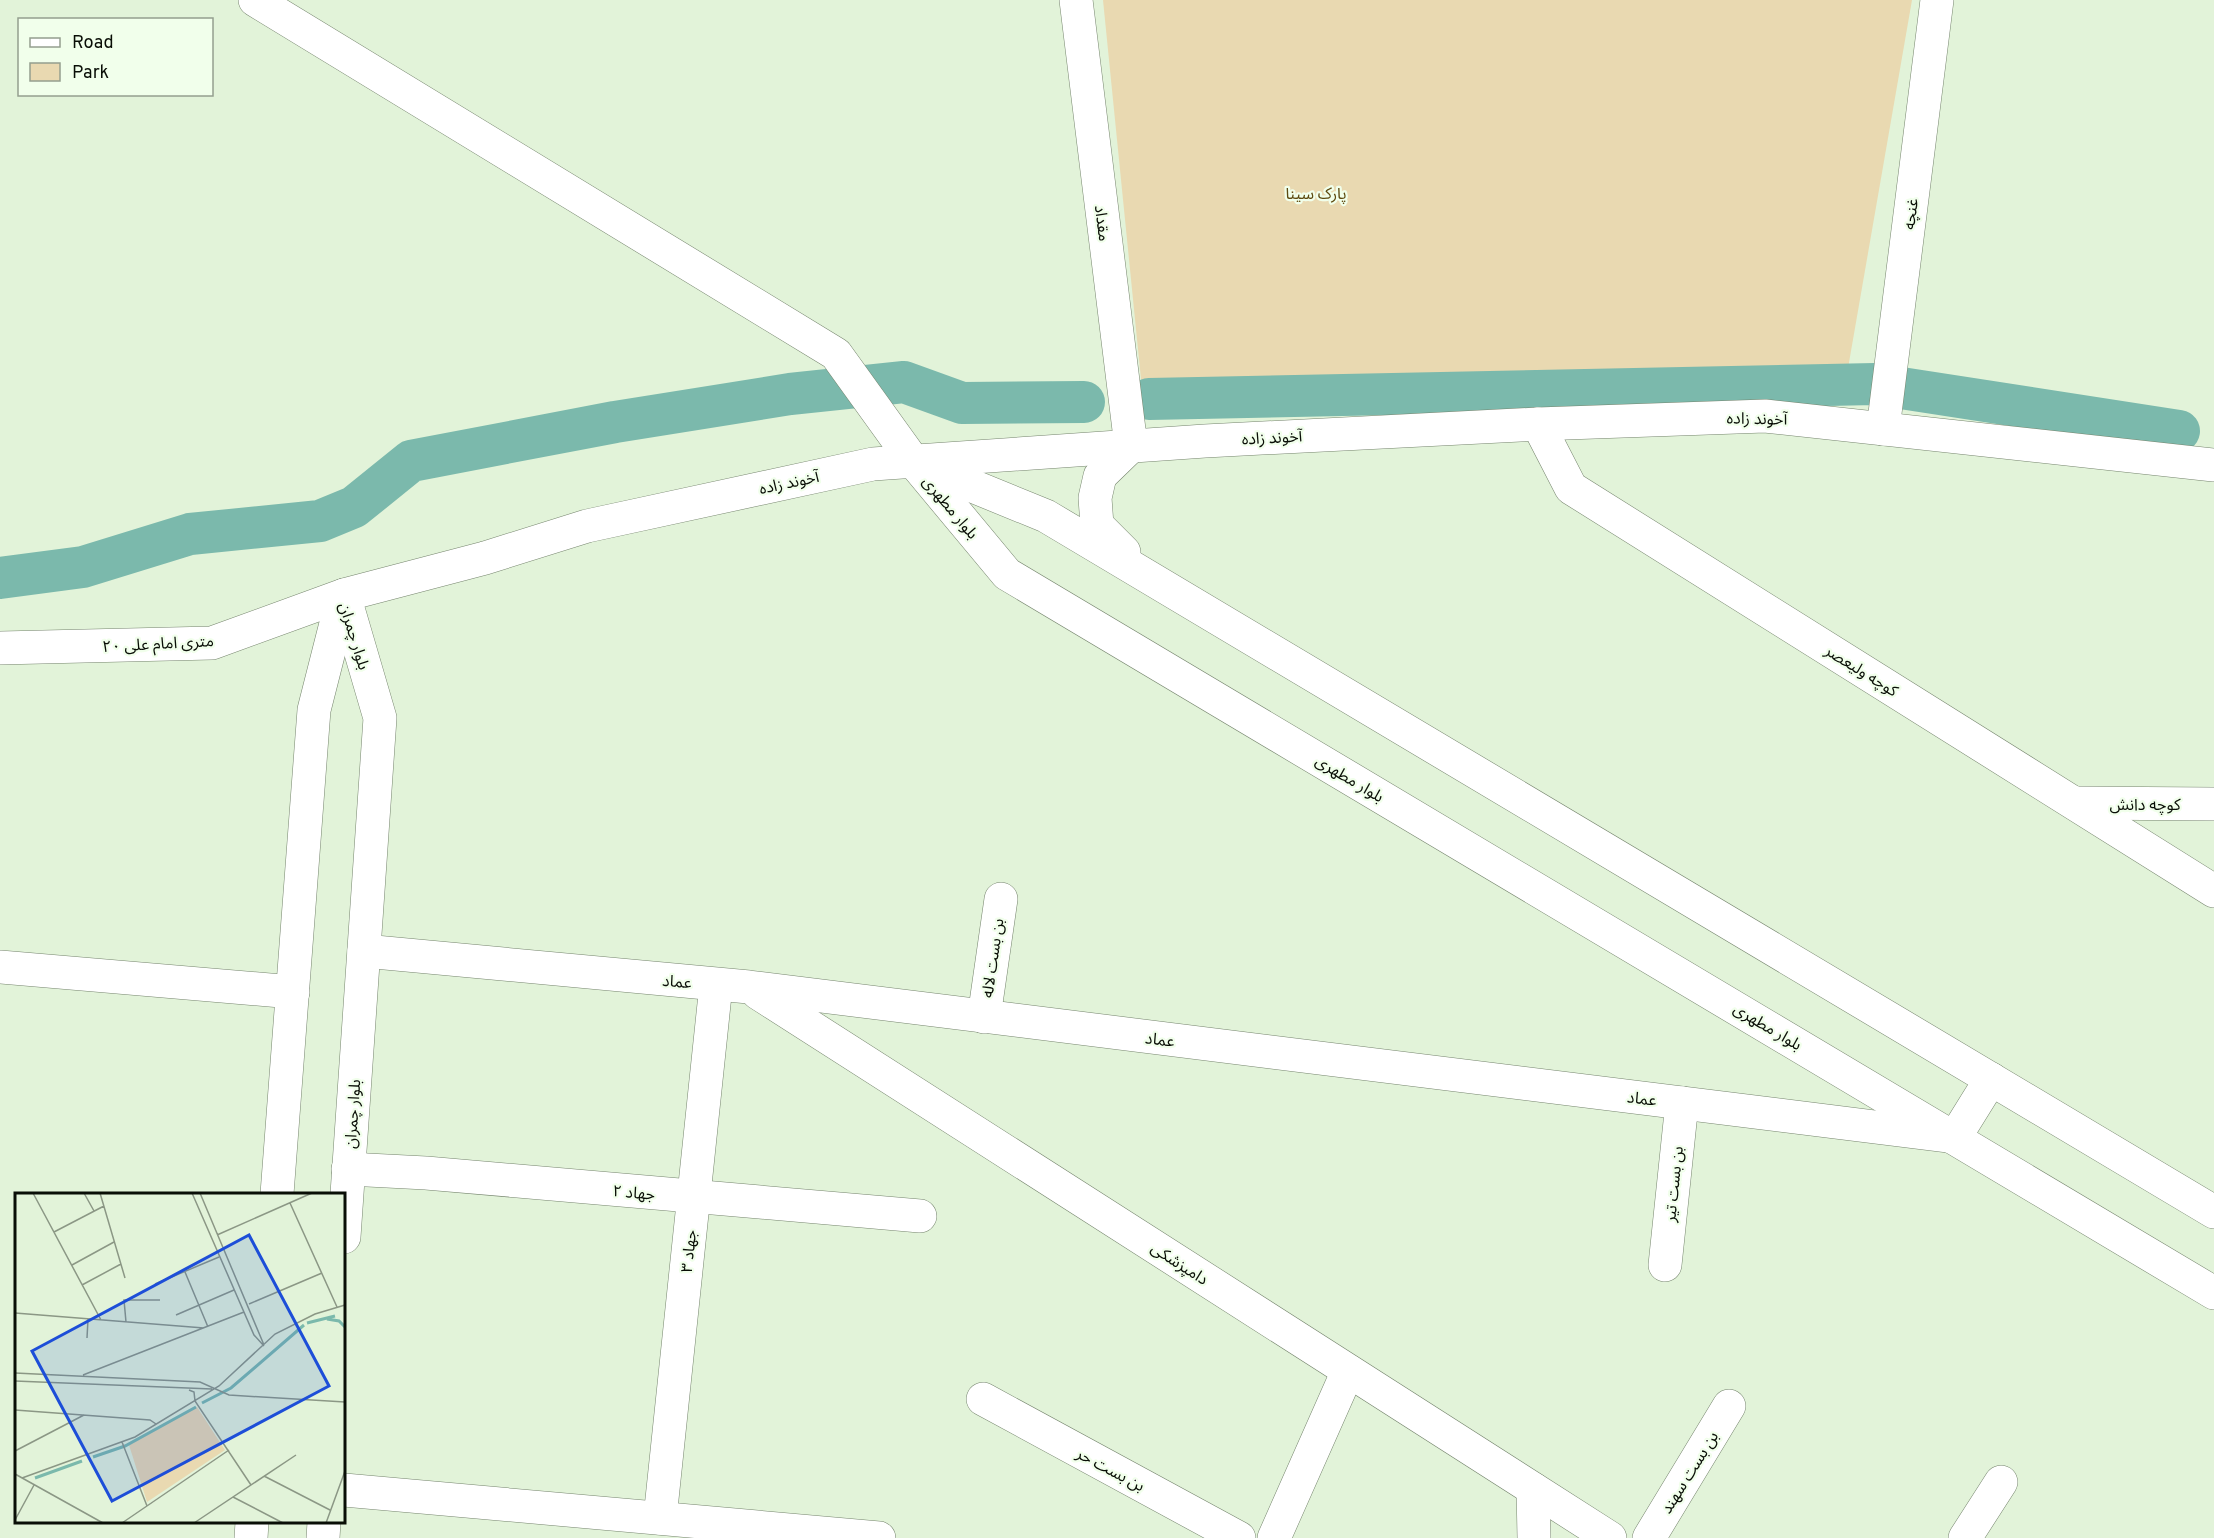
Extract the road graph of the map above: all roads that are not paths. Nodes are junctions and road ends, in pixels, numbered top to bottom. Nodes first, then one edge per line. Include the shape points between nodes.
1 (255, 0) edge
2 (1076, 0) edge
3 (1937, 0) edge
4 (1538, 423) junction
5 (1883, 429) junction
6 (1131, 446) junction
7 (913, 461) junction
8 (2214, 465) edge
9 (1156, 581) junction
10 (344, 595) junction
11 (0, 648) edge
12 (2075, 804) junction
13 (2214, 804) edge
14 (2214, 891) edge
15 (1001, 899) dead end
16 (364, 951) junction
17 (0, 967) edge
18 (716, 985) junction
19 (749, 987) junction
20 (293, 992) junction
21 (984, 1017) junction
22 (1991, 1079) junction
23 (1682, 1103) junction
24 (1955, 1137) junction
25 (348, 1170) junction
26 (277, 1193) edge
27 (694, 1197) junction
28 (2214, 1212) edge
29 (920, 1216) dead end
30 (345, 1220) edge
31 (1665, 1265) dead end
32 (2214, 1293) edge
33 (1348, 1371) junction
34 (983, 1399) dead end
35 (1730, 1406) dead end
36 (2001, 1482) dead end
37 (1533, 1489) junction
38 (345, 1490) edge
39 (660, 1518) junction
40 (252, 1523) edge
41 (324, 1523) edge
42 (251, 1538) edge
43 (323, 1538) edge
44 (879, 1538) edge
45 (1239, 1538) edge
46 (1274, 1538) edge
47 (1534, 1538) edge
48 (1610, 1538) edge
49 (1649, 1538) edge
50 (1965, 1538) edge

1 - 7 street via 836,354
2 - 6 street, مقداد
3 - 5 street, غنچه
4 - 5 street, آخوند زاده via 1765,416
4 - 6 street, آخوند زاده
4 - 12 street, کوچه ولیعصر via 1571,488
5 - 8 street, آخوند زاده
6 - 7 street, آخوند زاده
6 - 9 street via 1100,476 1095,498 1097,525
7 - 9 street, بلوار مطهری via 1046,516
7 - 10 street, آخوند زاده via 873,464 587,526
7 - 24 street, بلوار مطهری via 1007,574
9 - 22 street, بلوار مطهری
10 - 11 street, ۲۰ متری امام علی via 212,643
10 - 16 street, بلوار چمران via 380,718
10 - 20 street, بلوار چمران via 314,710
12 - 13 street, کوچه دانش
12 - 14 street, کوچه ولیعصر
15 - 21 street, بن بست لاله
16 - 18 street, عماد
16 - 25 street, بلوار چمران
17 - 20 street
18 - 19 street, عماد
18 - 27 street, جهاد ۳
19 - 21 street, عماد
19 - 33 street, دامپزشکی
20 - 26 street, بلوار چمران
21 - 23 street, عماد
22 - 24 street
22 - 28 street, بلوار مطهری
23 - 24 street, عماد
23 - 31 street, بن بست تیر
24 - 32 street, بلوار مطهری
25 - 27 street, جهاد ۲ via 426,1173
25 - 30 street, بلوار چمران
27 - 29 street, جهاد ۲
27 - 39 street, جهاد ۳
33 - 37 street, دامپزشکی
33 - 46 street
34 - 45 street, بن بست حر
35 - 49 street, بن بست سهند
36 - 50 street
37 - 47 street
37 - 48 street, دامپزشکی
38 - 39 street
39 - 44 street
40 - 42 street
41 - 43 street

